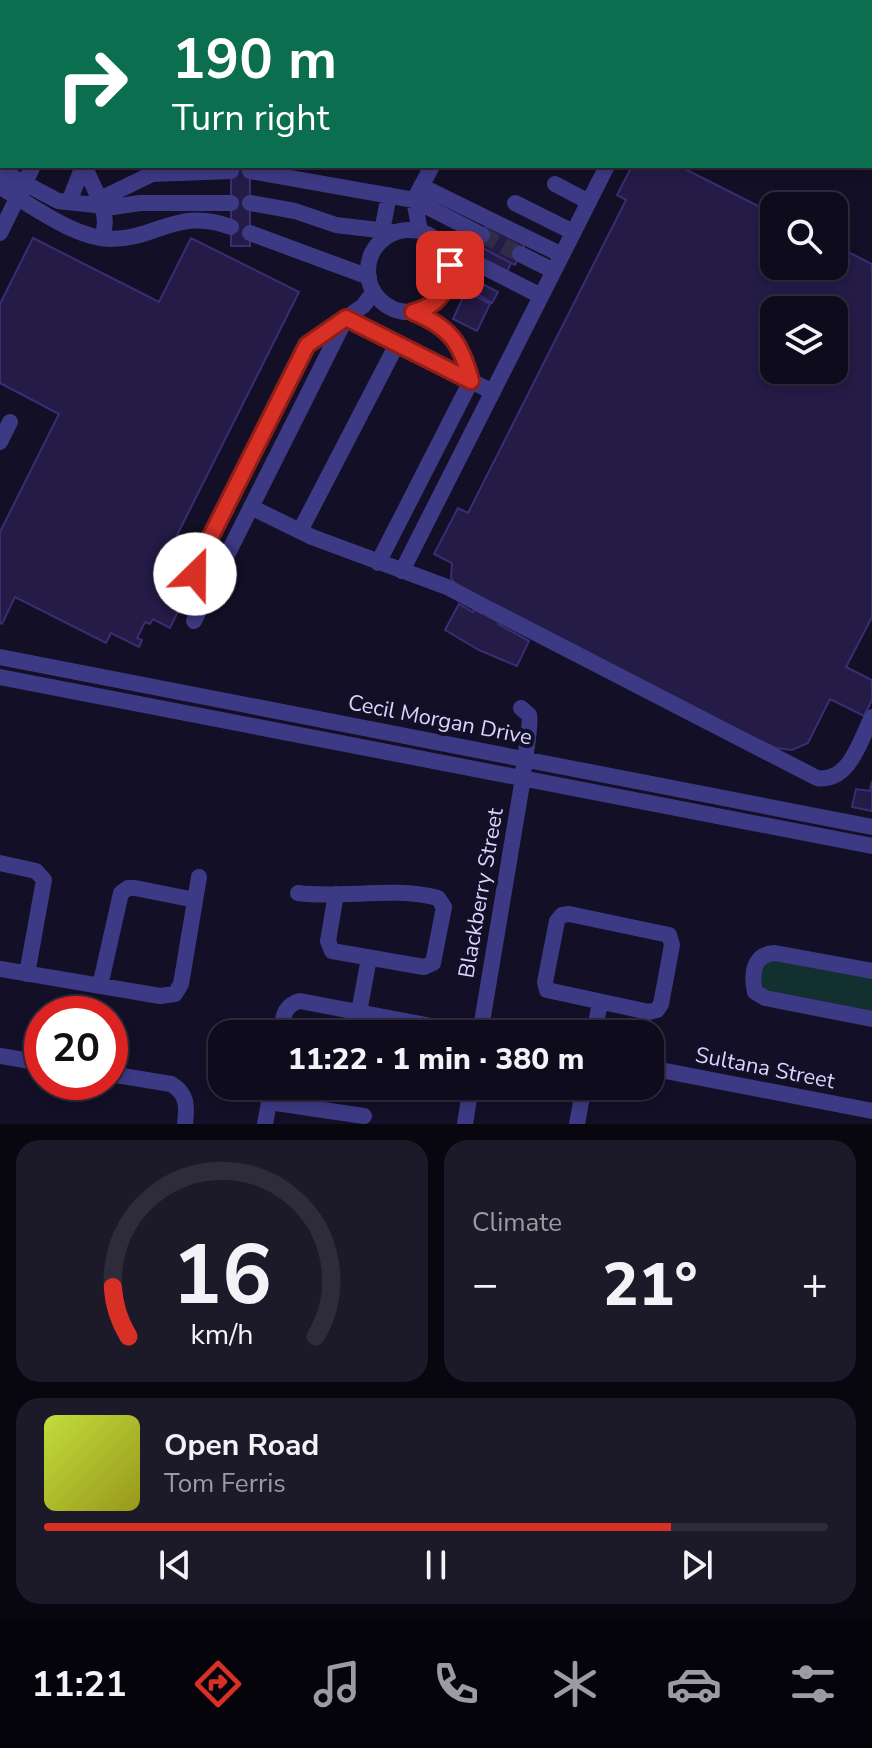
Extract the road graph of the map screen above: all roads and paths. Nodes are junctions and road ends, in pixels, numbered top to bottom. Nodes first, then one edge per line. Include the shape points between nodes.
1 (32, 168) edge
2 (84, 168) edge
3 (84, 168) edge
4 (431, 168) edge
5 (601, 168) edge
6 (0, 170) edge
7 (231, 171) dead end
8 (250, 171) dead end
9 (286, 171) edge
10 (555, 184) dead end
11 (0, 187) edge
12 (21, 190) junction
13 (417, 193) junction
14 (389, 195) junction
15 (589, 202) junction
16 (231, 203) dead end
17 (250, 203) dead end
18 (515, 203) dead end
19 (90, 204) junction
20 (231, 227) dead end
21 (420, 231) junction
22 (389, 232) junction
23 (573, 232) junction
24 (0, 233) edge
25 (250, 233) dead end
26 (482, 235) tunnel mouth
27 (102, 238) junction
28 (441, 245) junction
29 (520, 254) tunnel mouth
30 (562, 255) junction
31 (554, 271) junction
32 (371, 285) junction
33 (541, 296) junction
34 (413, 312) junction
35 (346, 318) junction
36 (397, 344) junction
37 (471, 381) junction
38 (493, 392) junction
39 (10, 422) dead end
40 (0, 442) edge
41 (251, 507) junction
42 (300, 531) junction
43 (378, 563) junction
44 (402, 571) junction
45 (212, 585) junction
46 (194, 621) dead end
47 (0, 657) edge
48 (0, 677) edge
49 (521, 708) dead end
50 (872, 717) edge
51 (523, 758) junction
52 (523, 778) junction
53 (872, 827) edge
54 (872, 846) edge
55 (0, 863) edge
56 (199, 877) dead end
57 (298, 893) dead end
58 (336, 894) junction
59 (195, 900) junction
60 (369, 958) junction
61 (0, 969) edge
62 (872, 971) edge
63 (27, 974) junction
64 (100, 986) junction
65 (600, 1002) junction
66 (359, 1012) junction
67 (872, 1019) edge
68 (282, 1020) edge
69 (400, 1020) edge
70 (482, 1020) edge
71 (597, 1020) edge
72 (0, 1056) edge
73 (24, 1060) edge
74 (664, 1071) edge
75 (128, 1077) edge
76 (269, 1100) edge
77 (296, 1100) edge
78 (469, 1100) edge
79 (581, 1100) edge
80 (872, 1111) edge
81 (364, 1116) dead end
82 (185, 1124) edge
83 (265, 1124) edge
84 (465, 1124) edge
85 (577, 1124) edge

1 - 12 street
2 - 19 street
3 - 19 street
4 - 13 street
5 - 15 street
6 - 12 street
7 - 19 street via 152,174
8 - 9 street
9 - 14 street
10 - 15 street
11 - 12 street
12 - 19 street
12 - 24 street
12 - 27 street via 73,229
13 - 14 street
13 - 21 street
13 - 26 street
13 - 30 street
14 - 22 street
15 - 23 street
16 - 19 street
17 - 22 street
18 - 23 street
19 - 27 street via 106,220
20 - 27 street via 195,221
21 - 22 street
21 - 28 street
22 - 32 street via 368,266
23 - 30 street
25 - 32 street
28 - 33 street
28 - 34 street via 450,265 447,287 434,304
29 - 31 street
30 - 31 street
31 - 33 street
32 - 34 street via 395,309
32 - 35 street via 363,306
33 - 38 street
34 - 37 street via 449,333
35 - 36 street
35 - 41 street
35 - 45 street via 307,345 195,568 197,577
36 - 37 street
36 - 42 street
37 - 38 street
37 - 43 street
38 - 44 street
39 - 40 street
41 - 42 street
41 - 45 street
42 - 43 street
43 - 44 street
44 - 50 street via 447,587 817,778 834,777 845,769
45 - 46 street
47 - 51 street, Cecil Morgan Drive
48 - 52 street, Cecil Morgan Drive
49 - 51 street, Blackberry Street via 531,719
51 - 52 street, Blackberry Street
51 - 53 street, Cecil Morgan Drive
52 - 54 street, Cecil Morgan Drive
52 - 70 street, Blackberry Street
55 - 63 street via 36,871 44,880
56 - 59 street
57 - 58 street
58 - 60 street via 329,947
58 - 60 street via 399,892 435,896 442,902 430,965
59 - 64 street via 135,888 121,893
59 - 64 street via 175,994
60 - 66 street
61 - 63 street
62 - 67 street via 765,953 756,961 752,981 755,992 765,998
63 - 64 street
65 - 65 street via 546,988 559,917 569,914 669,935 672,945 657,1010
65 - 71 street
66 - 68 street via 296,1001
66 - 69 street
72 - 73 street
74 - 80 street, Sultana Street
75 - 82 street via 178,1088 185,1096
76 - 83 street
77 - 81 street
78 - 84 street
79 - 85 street

